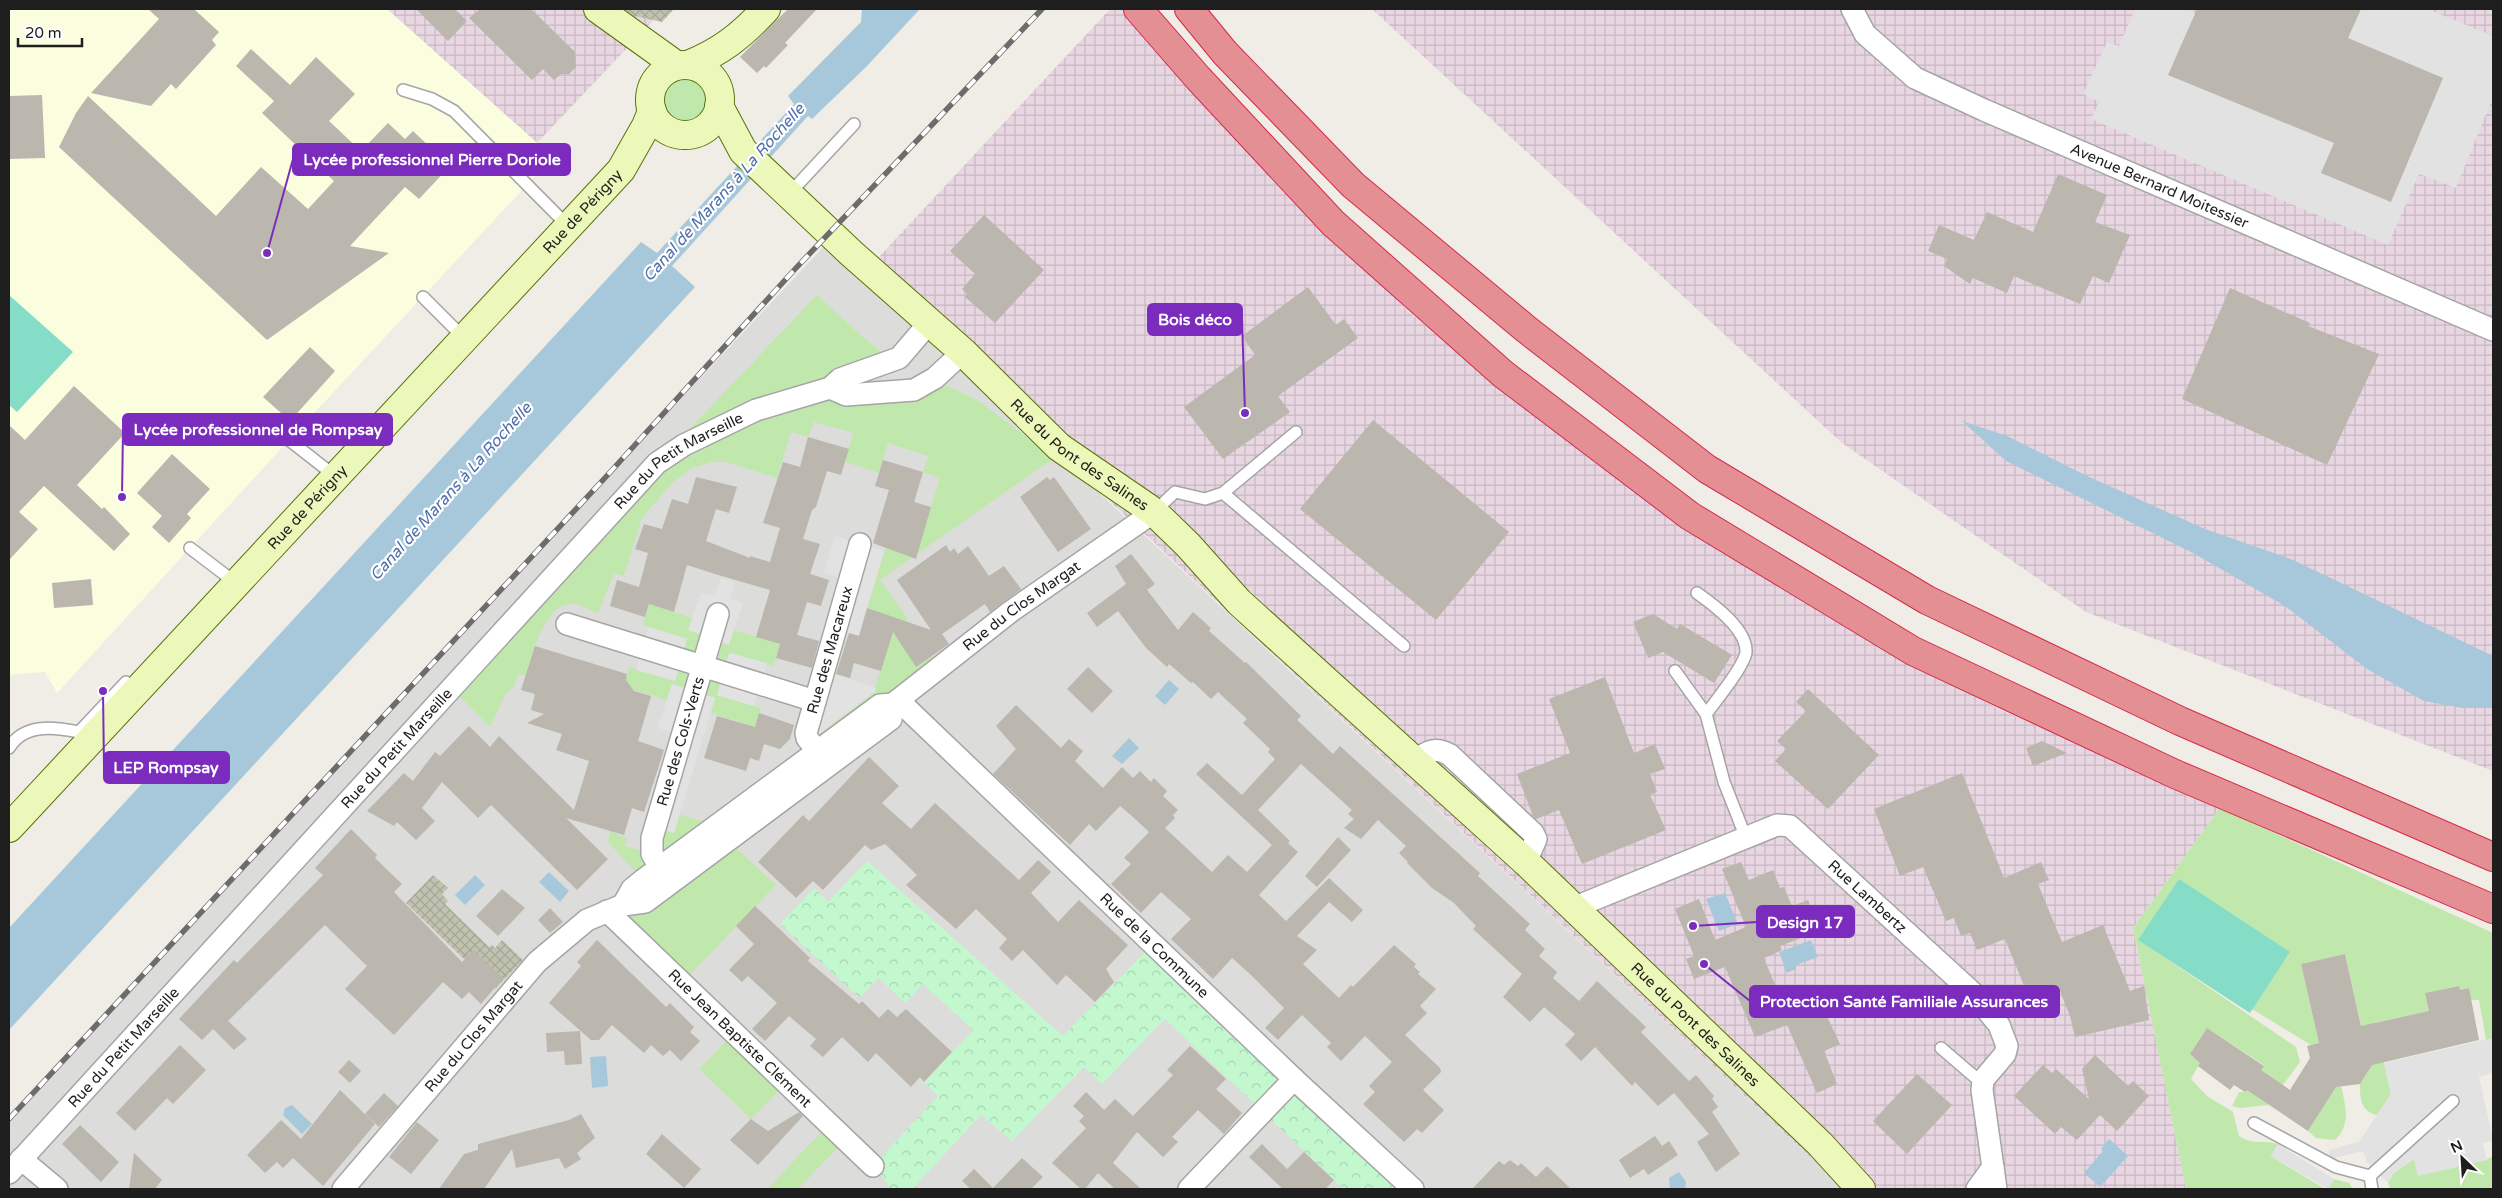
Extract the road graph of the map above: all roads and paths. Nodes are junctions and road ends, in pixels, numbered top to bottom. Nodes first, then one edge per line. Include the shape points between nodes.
1 (766, 9) edge
2 (1138, 9) edge
3 (1189, 9) edge
4 (1852, 9) edge
5 (602, 12) edge
6 (742, 35) junction
7 (682, 65) junction
8 (403, 90) dead end
9 (718, 95) junction
10 (652, 100) junction
11 (854, 124) dead end
12 (698, 132) junction
13 (743, 151) junction
14 (789, 194) junction
15 (568, 226) junction
16 (423, 297) dead end
17 (929, 323) junction
18 (2493, 330) edge
19 (464, 338) junction
20 (963, 352) junction
21 (830, 388) junction
22 (1296, 432) dead end
23 (289, 440) dead end
24 (335, 476) junction
25 (1223, 493) junction
26 (1154, 512) junction
27 (860, 544) dead end
28 (190, 548) dead end
29 (236, 583) junction
30 (1698, 593) dead end
31 (718, 614) dead end
32 (567, 624) dead end
33 (1404, 646) dead end
34 (702, 665) junction
35 (1675, 671) dead end
36 (131, 677) dead end
37 (815, 701) junction
38 (895, 702) junction
39 (1706, 714) junction
40 (9, 748) edge
41 (823, 759) junction
42 (9, 828) edge
43 (1746, 838) junction
44 (2493, 857) edge
45 (660, 867) junction
46 (615, 908) junction
47 (1573, 908) junction
48 (2493, 909) edge
49 (1941, 1048) dead end
50 (1294, 1079) junction
51 (1983, 1084) junction
52 (2453, 1101) dead end
53 (2254, 1123) dead end
54 (15, 1166) edge
55 (873, 1166) dead end
56 (1994, 1167) junction
57 (2370, 1176) junction
58 (57, 1189) edge
59 (343, 1189) edge
60 (1189, 1189) edge
61 (1414, 1189) edge
62 (1862, 1189) edge
63 (1977, 1189) edge
64 (1996, 1189) edge
65 (2372, 1189) edge

1 - 6 street
2 - 48 highway via 1333,223 1503,374 1690,516 1913,651 2175,774
3 - 44 highway via 1225,53 1353,185 1526,329 1707,469 1926,600 2180,721
4 - 18 street, Avenue Bernard Moitessier via 1866,34 1914,78
5 - 7 street
5 - 10 street via 639,63
6 - 7 street via 708,57
6 - 9 street
7 - 9 street via 699,68 709,74
7 - 10 street via 657,78
8 - 15 lane via 432,99 454,111
9 - 12 street via 715,117
9 - 13 street, Rue du Pont des Salines
10 - 12 street via 657,121 670,131 687,135
10 - 15 street, Rue de Périgny via 646,126 621,170
11 - 14 lane
12 - 13 street, Rue du Pont des Salines
13 - 14 street, Rue du Pont des Salines
14 - 17 street, Rue du Pont des Salines
15 - 19 street, Rue de Périgny
16 - 19 lane
17 - 20 street, Rue du Pont des Salines
17 - 21 street, Rue du Petit Marseille via 899,358 840,379
19 - 24 street, Rue de Périgny
20 - 21 street, Rue du Petit Marseille via 935,378 914,390 846,394
20 - 26 street, Rue du Pont des Salines via 1059,447
21 - 54 street, Rue du Petit Marseille via 756,410 684,444 657,463
22 - 25 lane
23 - 24 lane
24 - 29 street, Rue de Périgny
25 - 26 lane via 1205,499 1175,492
25 - 33 lane
26 - 38 street, Rue du Clos Margat via 1010,612
26 - 47 street, Rue du Pont des Salines via 1239,602
27 - 37 street, Rue des Macareux
28 - 29 lane
29 - 42 street, Rue de Périgny via 175,639
30 - 39 lane via 1734,625 1744,641 1746,653
31 - 34 street, Rue des Cols-Verts
32 - 34 street
34 - 37 street
34 - 45 street, Rue des Cols-Verts via 652,838 652,854
35 - 39 lane
36 - 40 lane via 80,732 57,727 32,730 15,738
37 - 41 street, Rue des Macareux via 806,733
38 - 41 street, Rue du Clos Margat via 880,705
38 - 50 street, Rue de la Commune
39 - 43 lane via 1724,782
41 - 45 street, Rue du Clos Margat
41 - 46 street, Rue du Clos Margat via 645,902
43 - 47 street, Rue Lambertz
43 - 51 street, Rue Lambertz via 1777,826 1790,826 1973,993 2000,1025 2007,1046 2005,1054
45 - 46 street, Rue du Clos Margat via 632,889
46 - 55 street, Rue Jean Baptiste Clément
46 - 59 street, Rue du Clos Margat via 587,920 537,962
47 - 62 street, Rue du Pont des Salines via 1820,1144
49 - 51 lane
50 - 60 street
50 - 61 street, Rue de la Commune
51 - 56 street
52 - 57 lane
53 - 57 lane via 2336,1167
54 - 58 street
56 - 63 street
56 - 64 street
57 - 65 lane

